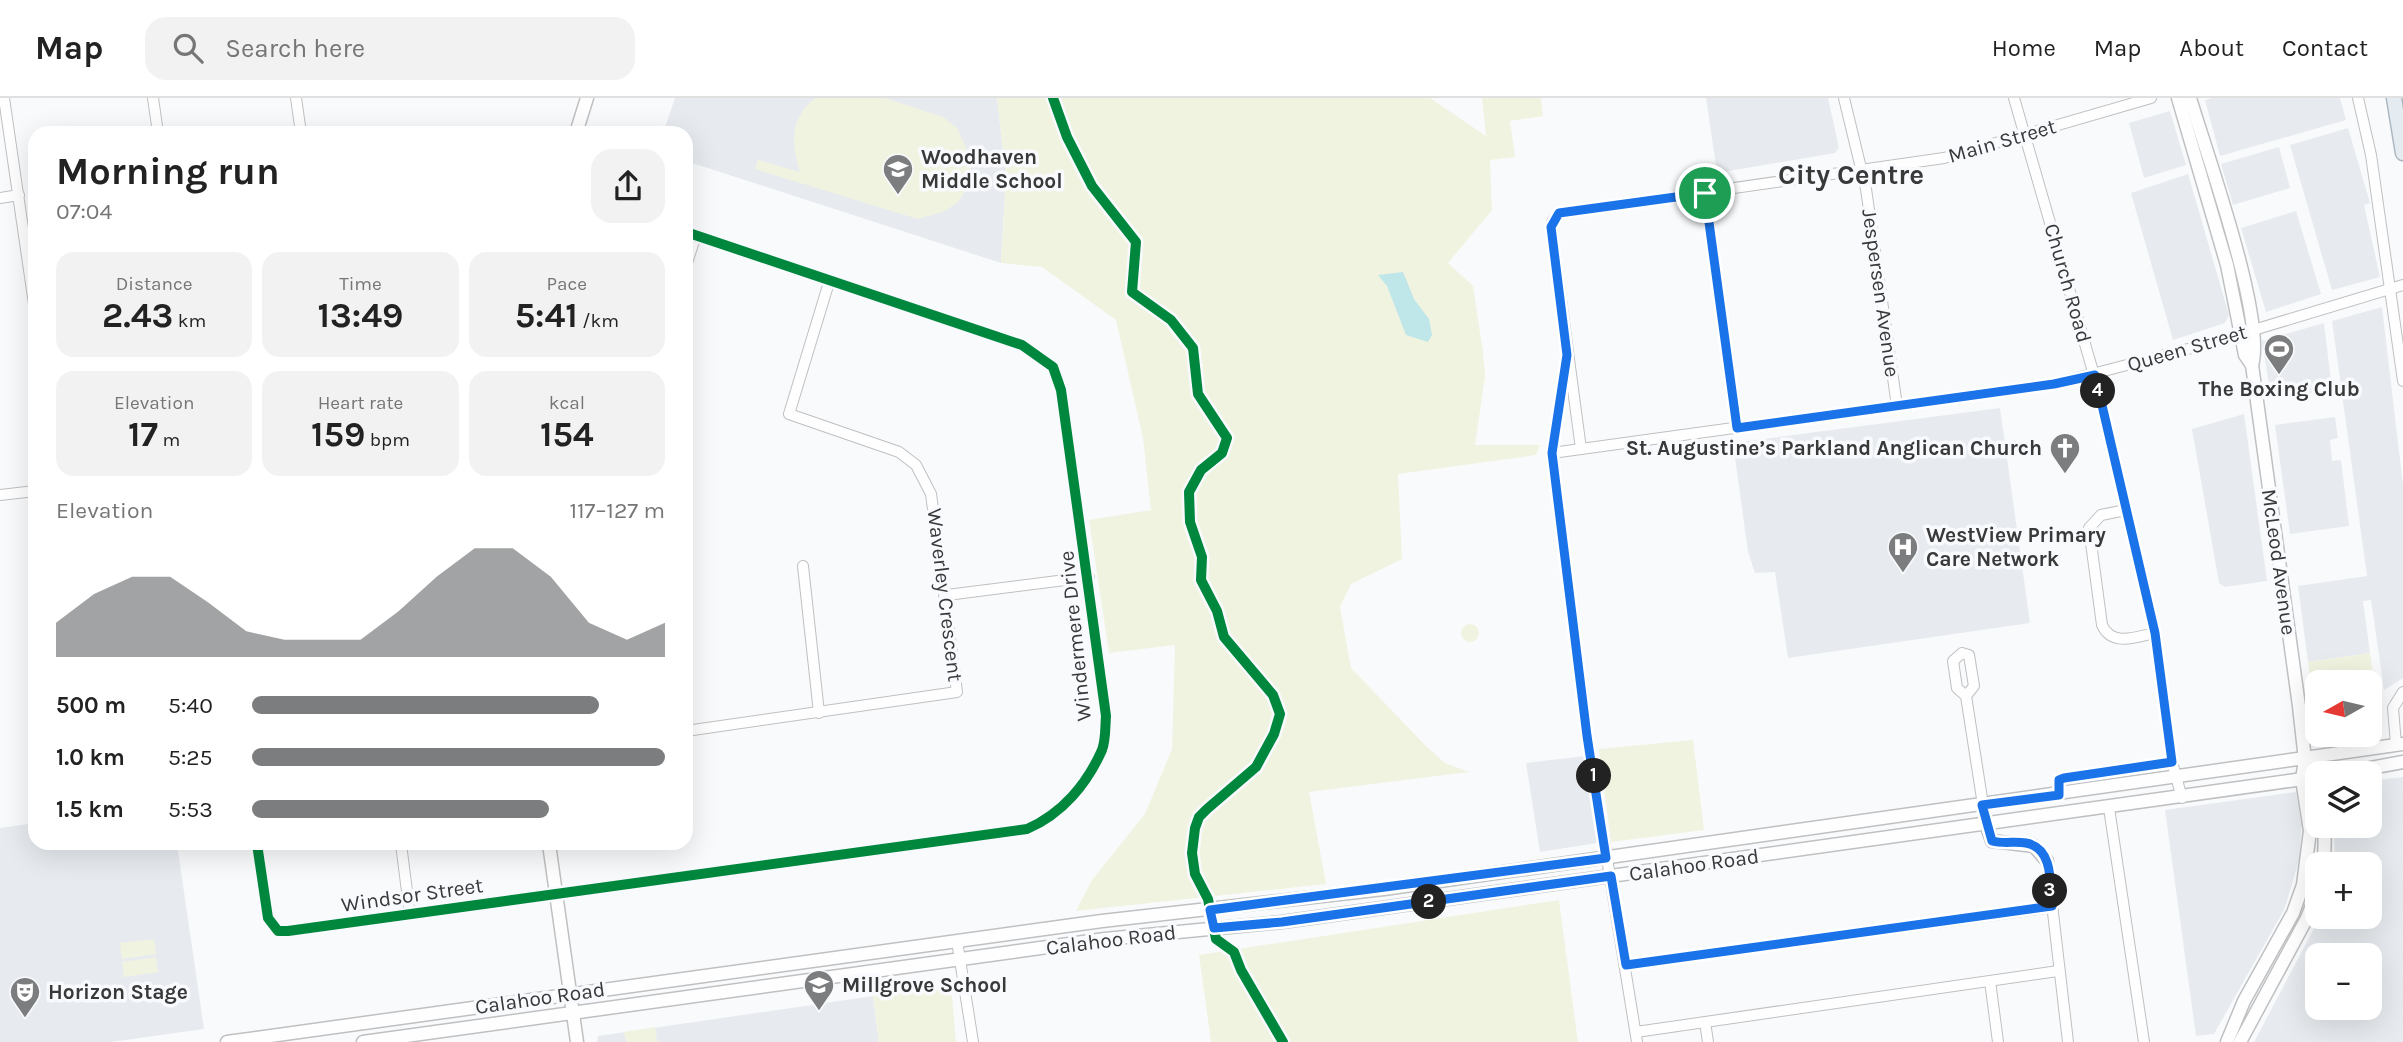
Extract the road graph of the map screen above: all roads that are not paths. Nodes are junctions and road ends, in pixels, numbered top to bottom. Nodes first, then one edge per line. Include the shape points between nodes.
1 (4, 98) edge
2 (153, 98) edge
3 (296, 98) edge
4 (587, 98) edge
5 (1844, 98) edge
6 (2014, 98) edge
7 (2151, 98) edge
8 (2178, 98) edge
9 (2190, 98) edge
10 (2358, 98) edge
11 (2394, 98) edge
12 (157, 126) edge
13 (300, 126) edge
14 (578, 126) edge
15 (2025, 135) junction
16 (2403, 153) edge
17 (1862, 171) junction
18 (1705, 193) junction
19 (19, 195) junction
20 (0, 198) edge
21 (693, 235) edge
22 (28, 260) edge
23 (830, 279) junction
24 (2403, 285) edge
25 (2392, 289) junction
26 (2247, 332) junction
27 (1567, 355) junction
28 (2095, 375) junction
29 (2403, 382) edge
30 (1897, 406) junction
31 (1737, 428) junction
32 (1581, 449) junction
33 (1552, 453) junction
34 (28, 492) edge
35 (0, 495) edge
36 (2126, 510) junction
37 (803, 566) dead end
38 (1089, 576) junction
39 (947, 595) junction
40 (2155, 633) junction
41 (2403, 692) edge
42 (1966, 696) dead end
43 (819, 713) junction
44 (693, 730) edge
45 (2399, 745) edge
46 (2305, 760) junction
47 (2172, 762) junction
48 (2403, 762) edge
49 (2382, 766) edge
50 (2175, 778) junction
51 (2305, 778) edge
52 (2302, 779) junction
53 (2059, 795) junction
54 (2182, 798) junction
55 (1982, 805) junction
56 (2109, 808) junction
57 (1986, 824) junction
58 (258, 850) edge
59 (402, 850) edge
60 (550, 850) edge
61 (1606, 858) junction
62 (2047, 861) joint
63 (1611, 876) junction
64 (556, 894) junction
65 (2052, 906) junction
66 (410, 915) junction
67 (2305, 923) edge
68 (957, 941) junction
69 (961, 959) junction
70 (1626, 965) junction
71 (2058, 971) junction
72 (1990, 981) junction
73 (570, 994) junction
74 (573, 1012) junction
75 (1705, 1022) junction
76 (1637, 1037) edge
77 (227, 1042) edge
78 (363, 1042) edge
79 (577, 1042) edge
80 (973, 1042) edge
81 (1708, 1042) edge
82 (1998, 1042) edge
83 (2068, 1042) edge
84 (2144, 1042) edge
85 (2227, 1042) edge
86 (2240, 1042) edge

1 - 19 street
2 - 12 street
3 - 13 street
4 - 14 main road
5 - 17 street, Jespersen Avenue
6 - 15 street, Church Road
7 - 15 street, Main Street
8 - 26 main road, McLeod Avenue
9 - 26 main road, McLeod Avenue via 2240,271
10 - 25 street
11 - 16 main road
15 - 17 street, Main Street via 1944,158
15 - 28 street, Church Road
17 - 18 street, Main Street
17 - 30 street, Jespersen Avenue
18 - 27 street, Main Street via 1559,213 1551,227
18 - 31 street
19 - 20 street
19 - 22 street
21 - 23 street, Windermere Drive
23 - 38 street, Windermere Drive via 1022,345 1053,367 1061,390
23 - 39 street, Waverley Crescent via 789,414 899,452 916,465 931,494
24 - 25 street, Queen Street
25 - 26 street, Queen Street
25 - 29 street
26 - 28 street, Queen Street
26 - 46 main road, McLeod Avenue via 2255,354 2252,365
27 - 32 street
27 - 33 street
28 - 30 street, Queen Street
28 - 36 street, Church Road
30 - 31 street, Queen Street
31 - 32 street, Queen Street
32 - 33 street, Queen Street
33 - 61 street
34 - 35 street
36 - 40 street, Church Road
36 - 40 street via 2101,515 2089,528 2102,625 2109,636 2121,640
37 - 43 street
38 - 39 street
38 - 64 street, Windermere Drive via 1106,716 1103,748 1070,800 1046,821 1027,829
39 - 43 street, Waverley Crescent via 957,692
40 - 47 street, Church Road
41 - 45 street via 2393,708
42 - 55 street
43 - 44 street, Waverley Crescent
45 - 46 main road, Calahoo Road
46 - 50 main road, Calahoo Road
46 - 52 main road, McLeod Avenue
47 - 50 street, Church Road
47 - 53 street via 2064,778 2059,780
48 - 49 main road
50 - 53 main road, Calahoo Road
50 - 54 street, Church Road
51 - 52 main road, Calahoo Road
52 - 54 main road, Calahoo Road
52 - 85 main road, McLeod Avenue via 2310,831 2304,885
53 - 55 main road, Calahoo Road
54 - 56 main road, Calahoo Road
55 - 57 street
55 - 61 main road, Calahoo Road
56 - 57 main road, Calahoo Road
56 - 84 street
57 - 62 main road via 1992,841 2034,846
57 - 63 main road, Calahoo Road
58 - 66 street, Windsor Street via 268,918 274,928 288,932
59 - 66 street
60 - 64 main road
61 - 63 street
61 - 68 main road, Calahoo Road
62 - 65 street
63 - 69 main road, Calahoo Road via 1282,922
63 - 70 street
64 - 66 street, Windsor Street
64 - 73 main road
65 - 70 street
65 - 71 street
67 - 86 main road
68 - 69 street
68 - 73 main road, Calahoo Road
69 - 74 main road, Calahoo Road
69 - 80 street
70 - 76 street
71 - 72 street
71 - 83 street
72 - 75 street
72 - 82 street
73 - 74 main road
73 - 77 main road, Calahoo Road
74 - 78 main road, Calahoo Road
74 - 79 main road
75 - 76 street
75 - 81 street

